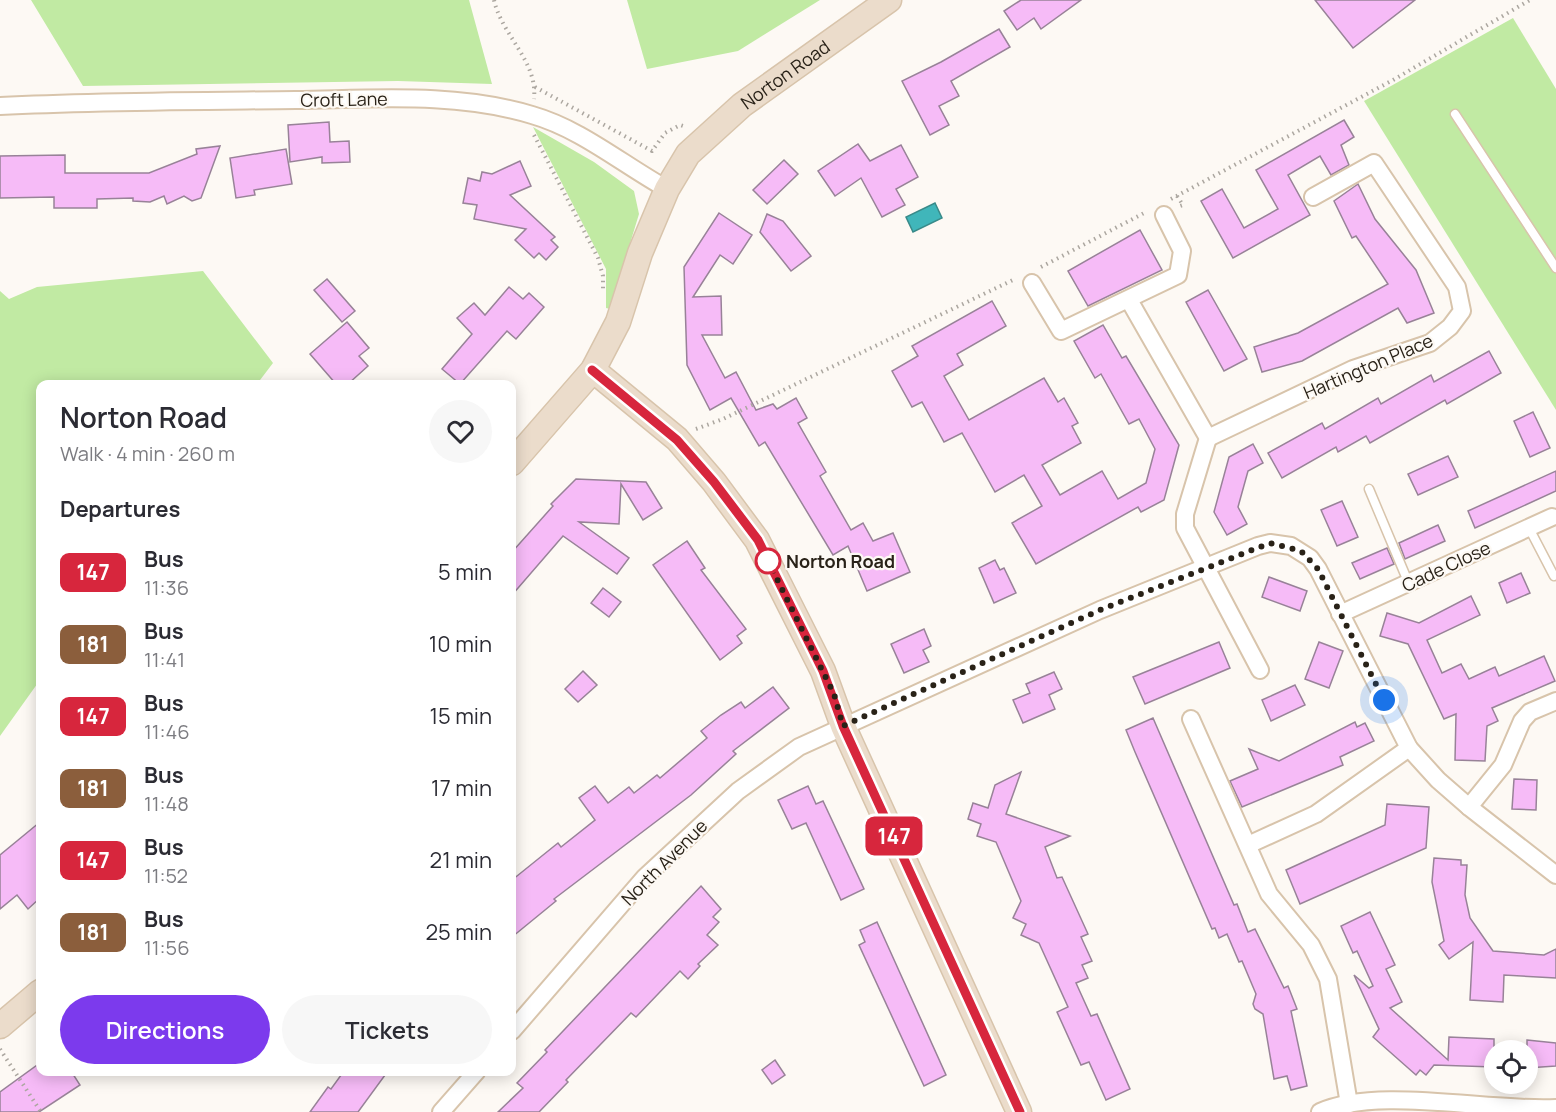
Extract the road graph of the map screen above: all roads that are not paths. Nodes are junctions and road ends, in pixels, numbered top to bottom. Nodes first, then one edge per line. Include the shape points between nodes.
1 (889, 0) edge
2 (0, 106) edge
3 (1455, 114) dead end
4 (667, 189) junction
5 (1313, 198) dead end
6 (1159, 209) road end
7 (1556, 268) edge
8 (1029, 277) road end
9 (1129, 300) junction
10 (592, 370) junction
11 (1208, 438) junction
12 (516, 459) edge
13 (1369, 489) dead end
14 (1552, 517) dead end
15 (1529, 528) junction
16 (1204, 567) junction
17 (1554, 576) dead end
18 (1408, 584) junction
19 (1340, 614) junction
20 (1260, 670) dead end
21 (1556, 700) edge
22 (1191, 719) dead end
23 (843, 726) junction
24 (1409, 748) junction
25 (1469, 807) junction
26 (1248, 845) junction
27 (1556, 875) edge
28 (36, 995) edge
29 (0, 1026) edge
30 (516, 1026) edge
31 (473, 1076) edge
32 (1349, 1104) junction
33 (1438, 1108) edge
34 (1556, 1108) edge
35 (1513, 1109) edge
36 (441, 1112) edge
37 (1020, 1112) edge
38 (1320, 1112) edge

1 - 4 street, Norton Road via 742,105 688,154
2 - 4 street, Croft Lane via 395,99 470,102 578,134
3 - 7 lane
4 - 10 street, Norton Road via 640,253 618,322
5 - 11 street, Hartington Place via 1374,163 1457,287 1462,310 1450,327 1430,343 1353,369
6 - 9 street via 1182,251 1178,275
8 - 9 street via 1061,331
9 - 11 street
10 - 12 street, Norton Road
10 - 23 street via 677,440 758,540 823,671
11 - 16 street via 1185,514 1185,528
13 - 18 lane
14 - 15 street, Cade Close
15 - 17 lane
15 - 18 street, Cade Close
16 - 19 street, North Avenue via 1270,543 1291,546 1310,558 1318,569
16 - 20 street
16 - 23 street, North Avenue
18 - 19 street, Cade Close
19 - 24 street, North Avenue
21 - 25 street via 1530,712 1522,721 1503,765
22 - 26 street
23 - 30 street, North Avenue via 800,747 729,799 645,877
23 - 37 street
24 - 25 street, North Avenue
24 - 26 street via 1316,814
25 - 27 street, North Avenue
26 - 32 street via 1269,894 1311,945 1328,979
28 - 29 street
31 - 36 street
32 - 33 street
32 - 38 street
33 - 35 street
34 - 35 street

